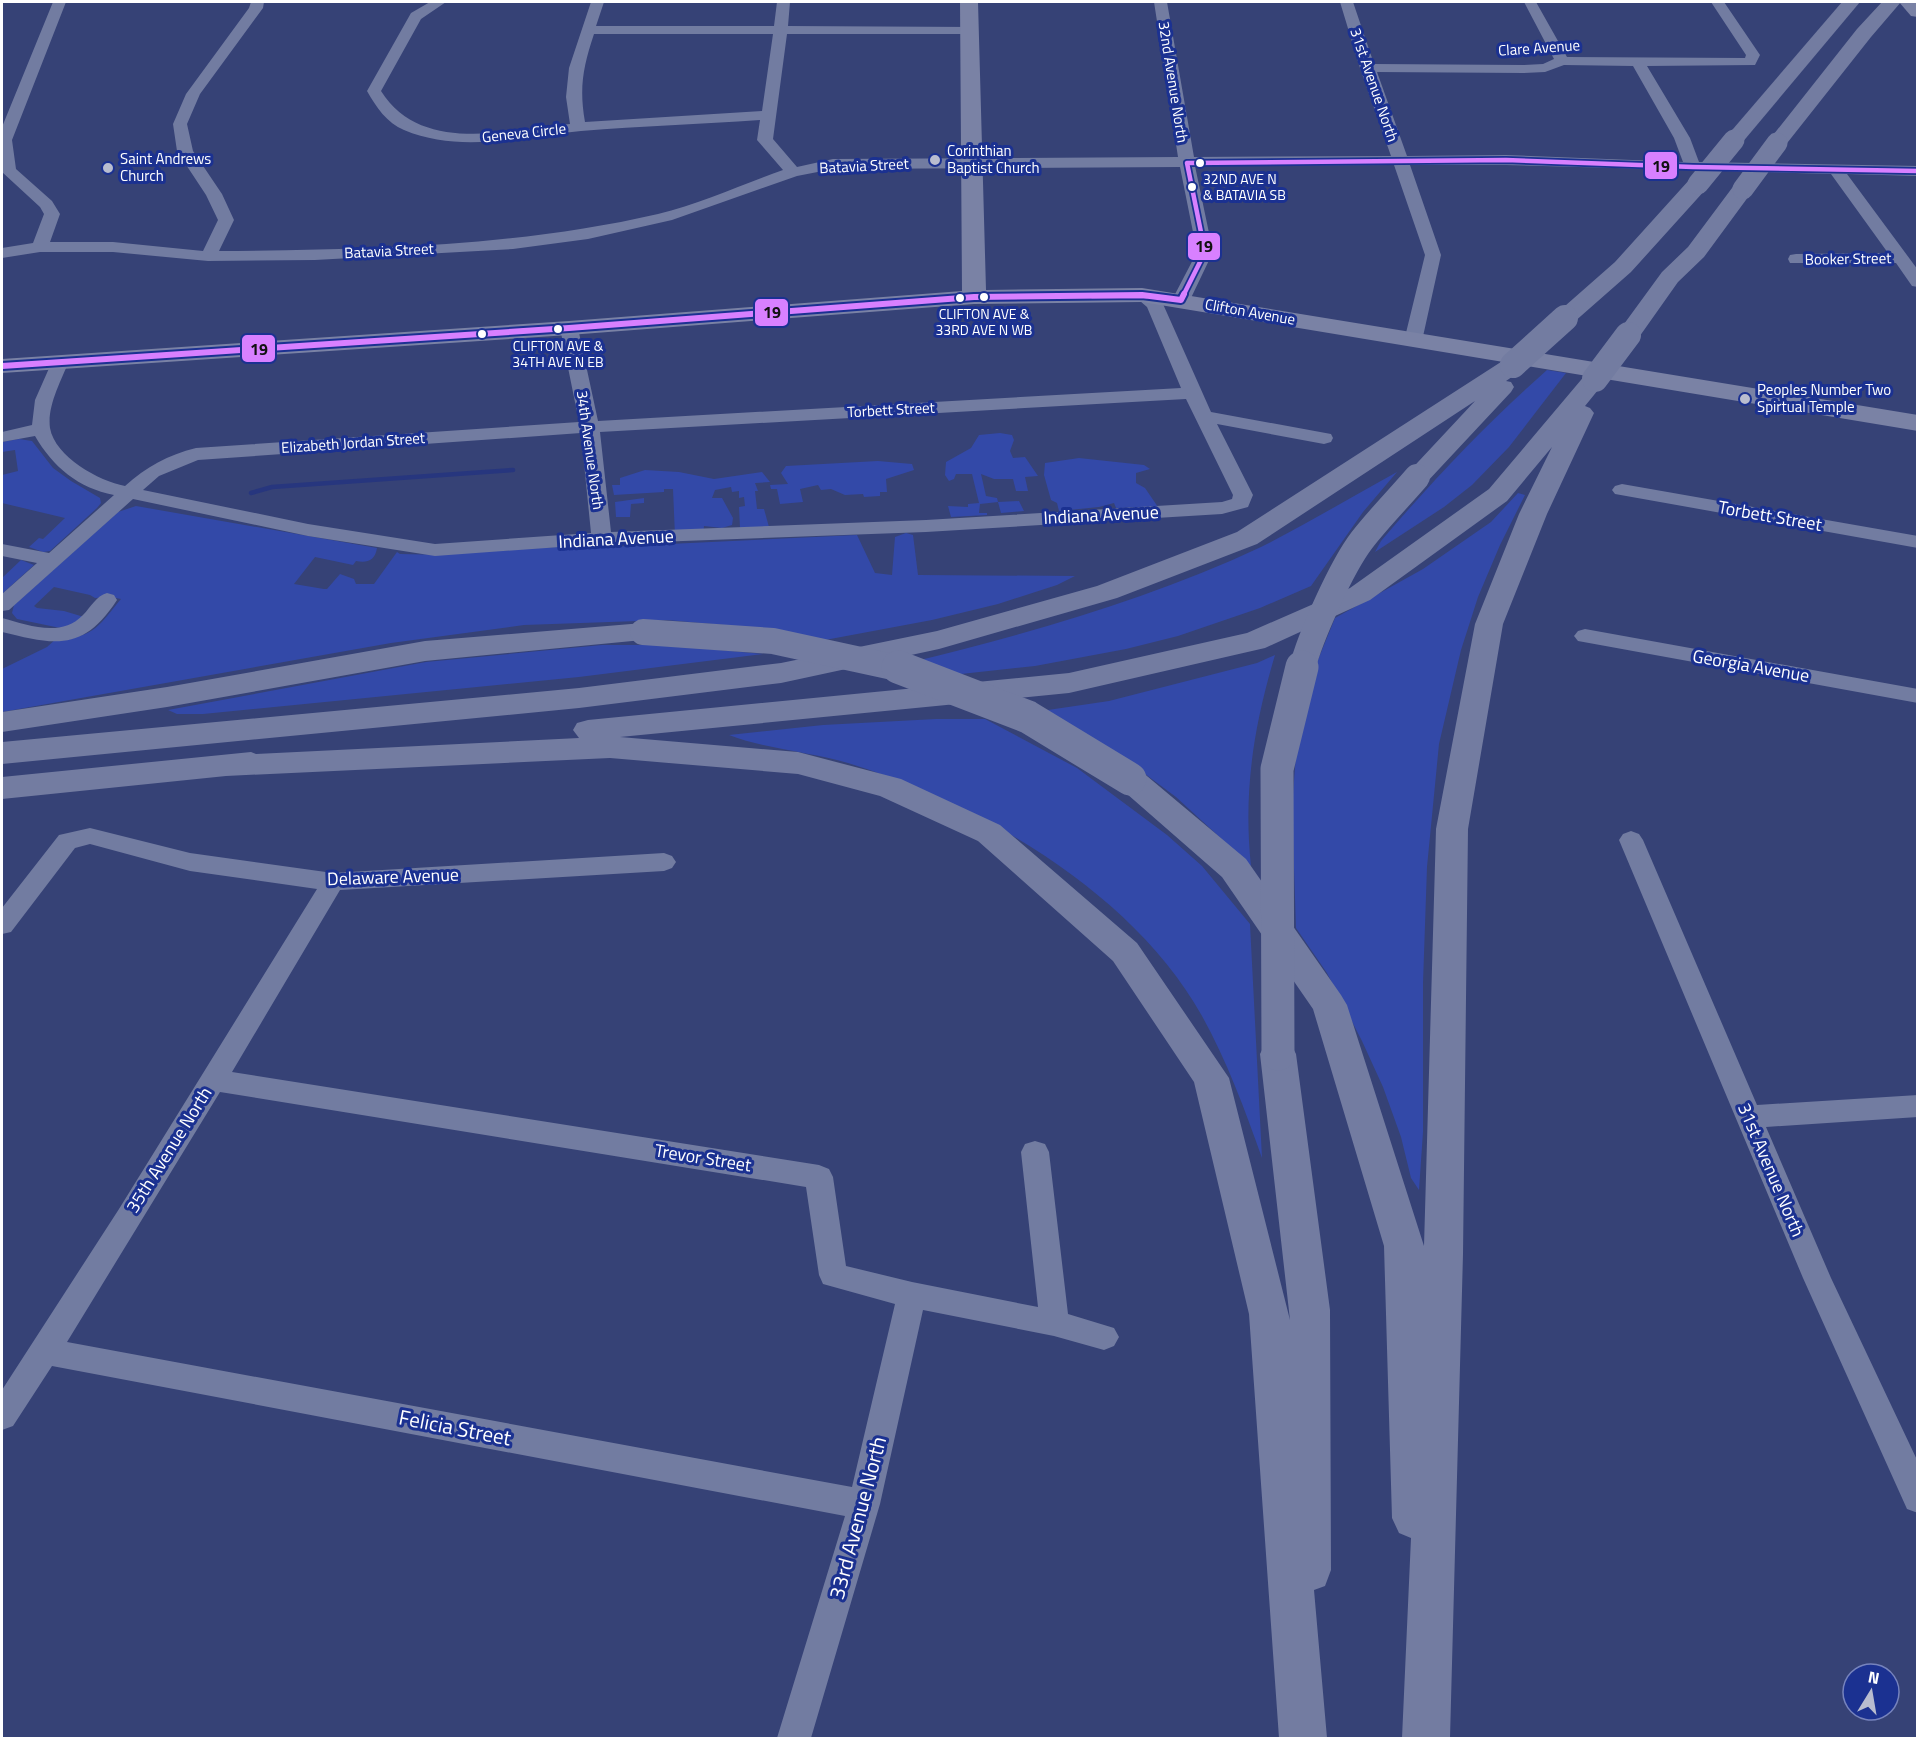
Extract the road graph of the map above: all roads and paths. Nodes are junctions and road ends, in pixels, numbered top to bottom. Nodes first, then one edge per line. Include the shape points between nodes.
1 (59, 2) edge
2 (257, 2) edge
3 (439, 2) edge
4 (597, 2) edge
5 (784, 2) edge
6 (969, 2) edge
7 (1160, 2) edge
8 (1346, 2) edge
9 (1530, 2) edge
10 (1718, 2) edge
11 (1851, 2) edge
12 (1909, 5) edge
13 (588, 30) junction
14 (779, 30) junction
15 (969, 30) junction
16 (1562, 61) junction
17 (1638, 62) junction
18 (1367, 68) junction
19 (768, 115) junction
20 (578, 127) junction
21 (1400, 161) junction
22 (973, 163) junction
23 (1186, 163) junction
24 (1836, 170) junction
25 (1917, 171) edge
26 (793, 172) junction
27 (1695, 176) junction
28 (40, 247) junction
29 (2, 253) edge
30 (208, 255) junction
31 (1901, 258) junction
32 (1796, 259) dead end
33 (1917, 282) edge
34 (1142, 295) junction
35 (974, 297) junction
36 (1180, 300) junction
37 (569, 328) junction
38 (1413, 341) junction
39 (60, 361) junction
40 (2, 366) edge
41 (1513, 366) junction
42 (1595, 379) junction
43 (1192, 393) junction
44 (1204, 416) junction
45 (1917, 423) edge
46 (590, 428) junction
47 (41, 429) junction
48 (2, 437) edge
49 (1324, 438) dead end
50 (1622, 490) dead end
51 (127, 493) junction
52 (602, 538) junction
53 (1917, 542) edge
54 (2, 550) edge
55 (53, 560) junction
56 (107, 600) dead end
57 (2, 605) edge
58 (2, 625) edge
59 (1585, 636) dead end
60 (1917, 696) edge
61 (2, 722) edge
62 (2, 753) edge
63 (228, 766) junction
64 (2, 788) edge
65 (1631, 840) dead end
66 (664, 862) dead end
67 (333, 882) junction
68 (2, 925) edge
69 (213, 1080) junction
70 (1917, 1106) edge
71 (1748, 1117) junction
72 (1035, 1152) dead end
73 (912, 1295) junction
74 (1054, 1323) junction
75 (1104, 1337) dead end
76 (45, 1351) junction
77 (2, 1416) edge
78 (1909, 1459) edge
79 (1917, 1498) edge
80 (864, 1504) junction
81 (794, 1738) edge
82 (1303, 1738) edge
83 (1309, 1738) edge
84 (1424, 1738) edge

1 - 28 street via 4,140 8,170 52,213
2 - 30 street via 193,94 180,124 185,151 226,220
3 - 20 street, Geneva Circle via 416,16 374,91 386,112 414,129 486,140
4 - 13 street
5 - 14 street
6 - 15 street
7 - 23 street, 32nd Avenue North
8 - 18 street, 31st Avenue North
9 - 16 street
10 - 17 street, Clare Avenue via 1753,55 1750,62
11 - 27 highway, bridge via 1734,140
12 - 42 highway, bridge via 1864,33 1696,252 1670,277
13 - 14 street
13 - 20 street via 576,68 573,97
14 - 15 street
14 - 19 street
15 - 22 street
16 - 17 street, Clare Avenue
16 - 18 street, Clare Avenue via 1545,68 1524,69
17 - 27 street via 1682,138
18 - 21 street, 31st Avenue North
19 - 20 street, Geneva Circle
19 - 26 street via 765,140
21 - 23 street, Batavia Street
21 - 27 street, Batavia Street via 1506,160
21 - 38 street, 31st Avenue North via 1432,255
22 - 23 street, Batavia Street
22 - 26 street, Batavia Street via 833,164
22 - 35 street
23 - 36 street, 32nd Avenue North via 1205,252
24 - 25 street, Batavia Street
24 - 27 street, Batavia Street
24 - 31 street
26 - 30 street, Batavia Street via 666,217 588,234 490,245 315,255
27 - 41 highway, bridge via 1623,267
28 - 29 street, Batavia Street
28 - 30 street, Batavia Street via 113,247
31 - 32 street, Booker Street
31 - 33 street
34 - 35 street, Clifton Avenue
34 - 36 street, Clifton Avenue
34 - 43 street via 1154,304
35 - 37 street, Clifton Avenue
36 - 38 street, Clifton Avenue
37 - 39 street, Clifton Avenue
37 - 46 street, 34th Avenue North
38 - 45 street, Clifton Avenue
39 - 40 street, Clifton Avenue
39 - 47 street via 44,400
41 - 62 highway via 1247,538 1107,592 939,640 781,673 579,698
41 - 83 highway, bridge via 1500,391 1361,541 1306,653 1277,770 1278,1054 1310,1310
42 - 63 highway via 1498,495 1360,594 1255,641 1069,683
42 - 84 highway via 1533,514 1489,624 1452,829 1443,1254
43 - 44 street
43 - 46 street, Torbett Street
44 - 49 street
44 - 52 street, Indiana Avenue via 1243,495 1241,503 1222,508 926,526
46 - 51 street, Elizabeth Jordan Street via 196,454 157,469
46 - 52 street, 34th Avenue North
47 - 48 street
47 - 51 street, Indiana Avenue via 57,457 70,469 106,488
50 - 53 street, Torbett Street
51 - 52 street, Indiana Avenue via 308,530 435,550
51 - 55 street, Elizabeth Jordan Street
54 - 55 street
55 - 57 street, Elizabeth Jordan Street
56 - 58 street via 86,624 70,633 54,635
59 - 60 street, Georgia Avenue
61 - 84 highway, bridge via 425,651 643,632 773,641 897,667 1028,717 1130,779 1234,868 1329,1005 1404,1246
63 - 64 highway
63 - 82 highway via 609,747 798,763 890,787 989,833 1125,952 1211,1078 1269,1314
65 - 71 street, 31st Avenue North
66 - 67 street, Delaware Avenue
67 - 68 street, Delaware Avenue via 190,862 90,836 67,841
67 - 69 street, 35th Avenue North
69 - 73 street, Trevor Street via 819,1177 833,1275
69 - 76 street, 35th Avenue North
70 - 71 street
71 - 78 street, 31st Avenue North via 1817,1278
72 - 74 street
73 - 74 street, Trevor Street
73 - 80 street, 33rd Avenue North
74 - 75 street, Trevor Street
76 - 77 street, 35th Avenue North
76 - 80 street, Felicia Street
78 - 79 street, 31st Avenue North
80 - 81 street, 33rd Avenue North

